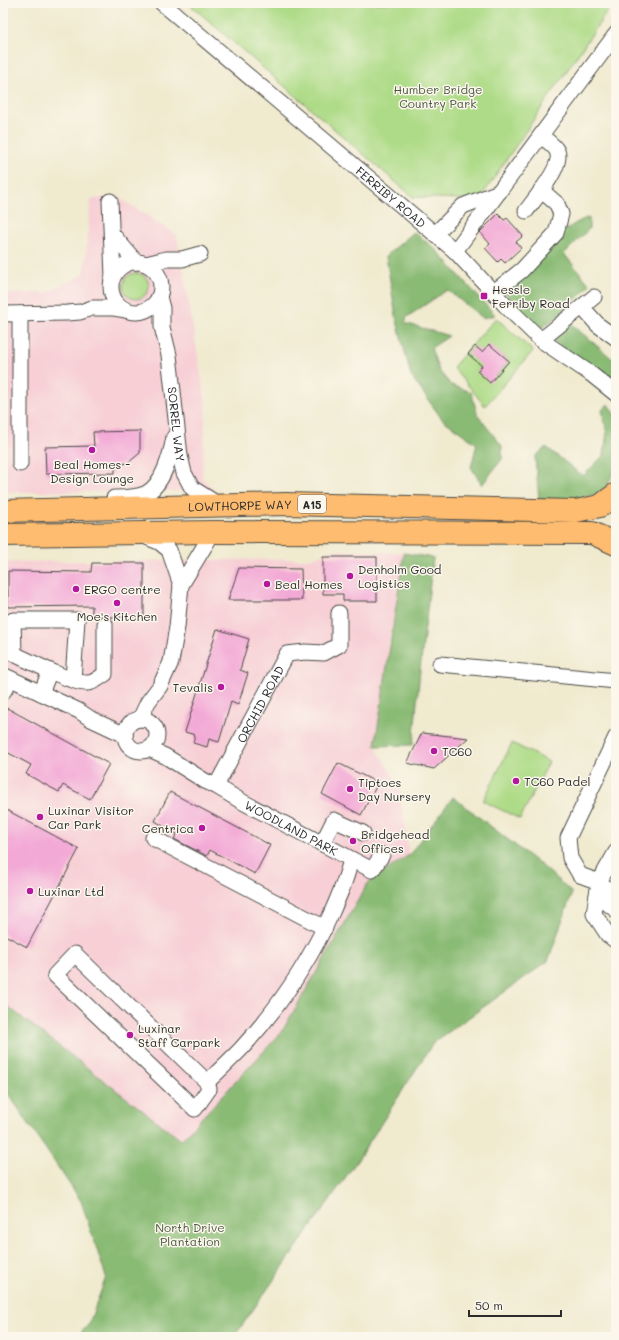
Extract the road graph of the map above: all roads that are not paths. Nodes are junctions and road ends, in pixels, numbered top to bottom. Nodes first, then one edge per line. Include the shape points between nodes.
1 (162, 3) edge
2 (616, 34) edge
3 (541, 136) junction
4 (541, 190) junction
5 (500, 191) junction
6 (110, 202) dead end
7 (526, 211) dead end
8 (112, 234) junction
9 (435, 234) junction
10 (454, 251) junction
11 (200, 254) dead end
12 (182, 259) junction
13 (141, 263) junction
14 (112, 282) junction
15 (160, 292) junction
16 (494, 292) junction
17 (92, 308) junction
18 (131, 311) junction
19 (3, 314) edge
20 (20, 314) junction
21 (162, 327) junction
22 (616, 338) edge
23 (541, 340) junction
24 (616, 394) edge
25 (176, 426) junction
26 (20, 464) dead end
27 (616, 494) edge
28 (220, 506) junction
29 (55, 509) junction
30 (3, 511) edge
31 (213, 532) junction
32 (137, 533) junction
33 (3, 535) edge
34 (616, 544) edge
35 (181, 585) junction
36 (339, 613) dead end
37 (105, 624) dead end
38 (440, 664) dead end
39 (50, 671) junction
40 (74, 680) junction
41 (616, 681) edge
42 (6, 682) edge
43 (160, 686) junction
44 (41, 693) junction
45 (131, 727) junction
46 (155, 731) junction
47 (616, 737) edge
48 (149, 749) junction
49 (196, 776) junction
50 (216, 786) junction
51 (363, 833) dead end
52 (153, 838) dead end
53 (322, 844) junction
54 (616, 852) edge
55 (382, 855) dead end
56 (351, 859) junction
57 (598, 888) junction
58 (616, 896) edge
59 (616, 910) edge
60 (325, 928) junction
61 (616, 941) edge
62 (207, 1082) junction

1 - 9 street, FERRIBY ROAD
2 - 3 street
3 - 4 street via 556,148 558,153 556,168
3 - 5 street
4 - 7 street
4 - 16 street via 557,204 561,214 556,233 522,270
5 - 9 street via 463,206
5 - 10 street
6 - 8 street
8 - 13 street
8 - 14 street
9 - 10 street, FERRIBY ROAD
10 - 16 street, FERRIBY ROAD
11 - 12 street
12 - 13 street
12 - 15 street via 171,270
13 - 14 street via 126,263 118,269
13 - 15 street via 154,269 160,278
14 - 17 street
14 - 18 street via 112,296 115,301
15 - 18 street via 154,305 145,311
15 - 21 street, SORREL WAY
16 - 23 street, FERRIBY ROAD
17 - 18 street
17 - 20 street via 80,312
18 - 21 street via 146,313
19 - 20 street
20 - 26 street
21 - 25 street, SORREL WAY via 169,355
22 - 23 street via 598,325 588,302
23 - 24 street, FERRIBY ROAD
25 - 28 street, SORREL WAY via 184,473 192,488
25 - 29 street, SORREL WAY via 163,475 146,494 130,498 77,498
27 - 28 highway, LOWTHORPE WAY / A15 via 600,506 576,511 293,504
28 - 29 highway, LOWTHORPE WAY / A15
29 - 30 highway, LOWTHORPE WAY / A15
31 - 32 highway
31 - 34 highway via 592,533
31 - 35 street
32 - 33 highway
32 - 35 street via 159,542 169,550
35 - 43 street via 171,662
36 - 50 street, ORCHID ROAD via 339,645 324,653 287,654 271,696
37 - 40 street via 105,674 89,684
38 - 41 street
39 - 40 street
39 - 40 street via 14,654 13,620 77,620
39 - 44 street
42 - 44 street
43 - 45 street
43 - 46 street via 155,704
44 - 45 street via 91,719
45 - 46 street via 145,720
45 - 48 street via 126,742 139,751
46 - 48 street via 156,741
46 - 49 street, WOODLAND PARK
47 - 57 street via 568,838 570,858 580,875
48 - 49 street, WOODLAND PARK
49 - 50 street, WOODLAND PARK
50 - 53 street, WOODLAND PARK
51 - 53 street via 328,817
52 - 60 street
53 - 56 street, WOODLAND PARK
54 - 57 street
55 - 56 street, WOODLAND PARK via 372,870
56 - 60 street
57 - 58 street
57 - 59 street
57 - 61 street via 594,914 608,935
60 - 62 street via 297,978 272,1012 240,1050
62 - 62 street via 209,1089 195,1109 55,975 75,954

